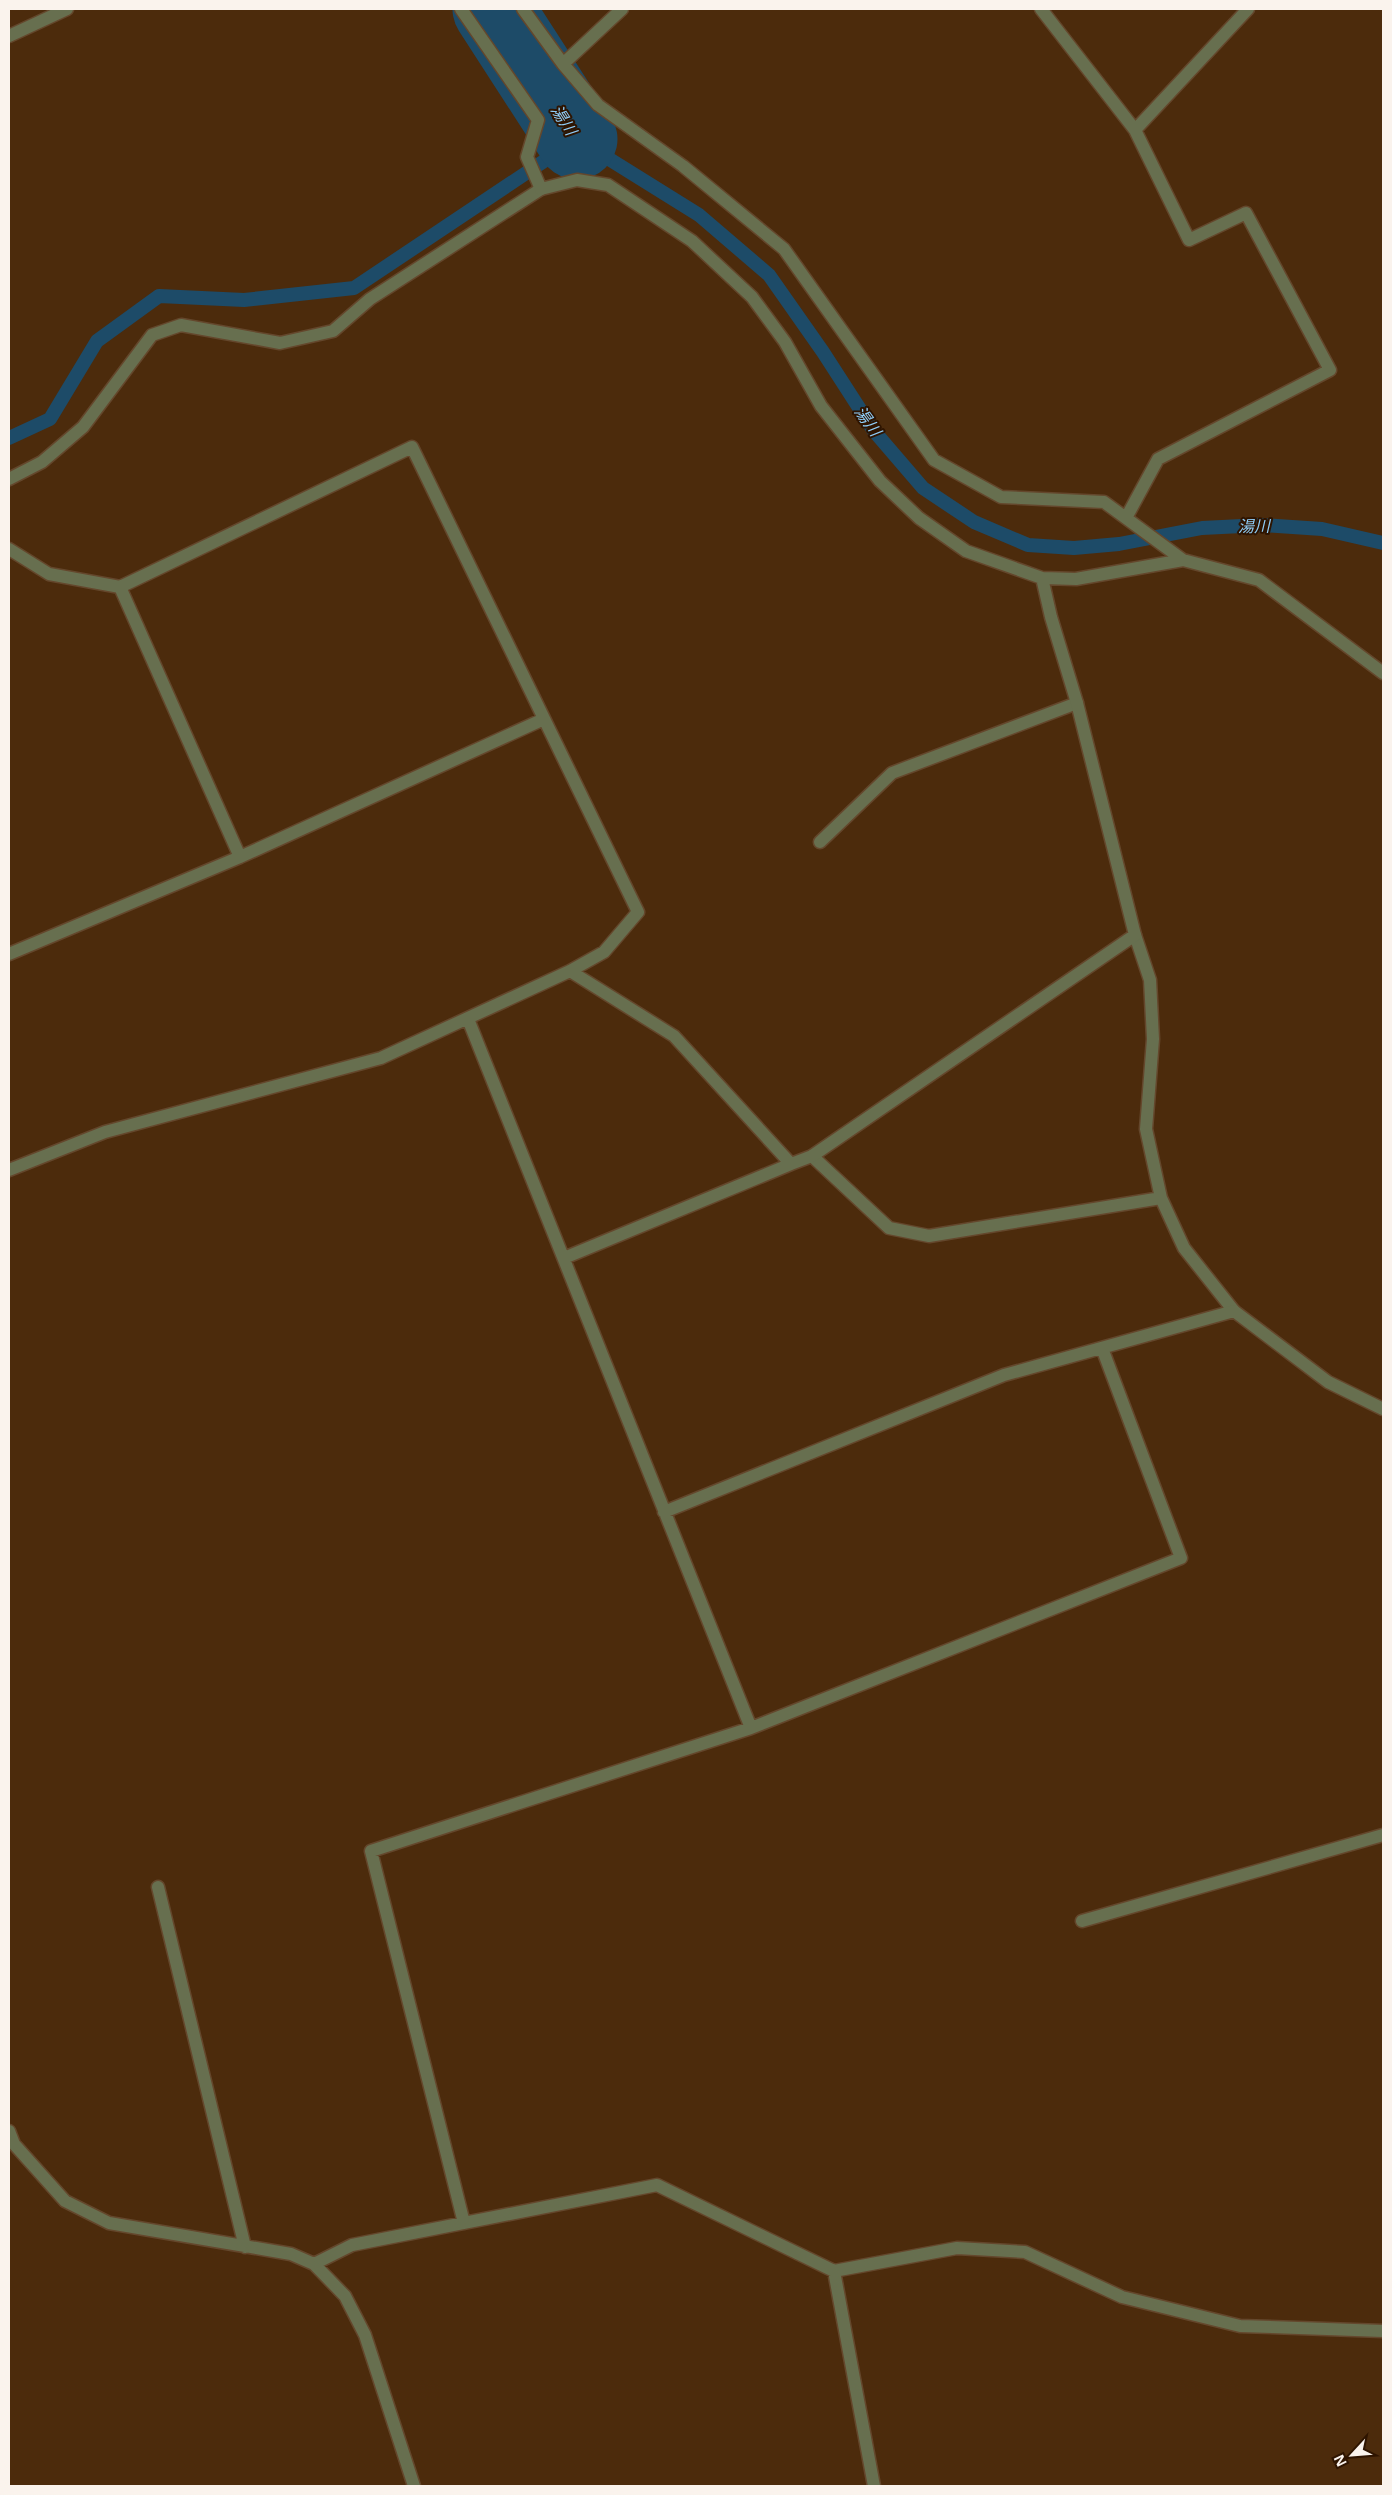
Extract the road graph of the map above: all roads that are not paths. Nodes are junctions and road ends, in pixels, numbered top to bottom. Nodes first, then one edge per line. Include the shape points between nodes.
1 (67, 9) edge
2 (461, 9) edge
3 (523, 9) edge
4 (622, 9) edge
5 (1041, 9) edge
6 (1248, 9) edge
7 (9, 36) edge
8 (564, 64) junction
9 (1135, 130) junction
10 (541, 189) junction
11 (9, 479) edge
12 (1126, 518) junction
13 (9, 549) edge
14 (1183, 560) junction
15 (1042, 578) junction
16 (120, 587) junction
17 (1383, 673) edge
18 (1077, 703) junction
19 (544, 719) junction
20 (820, 842) dead end
21 (240, 857) junction
22 (1135, 935) junction
23 (9, 954) edge
24 (570, 972) junction
25 (468, 1019) junction
26 (812, 1156) junction
27 (791, 1164) junction
28 (9, 1170) edge
29 (1161, 1198) junction
30 (564, 1258) junction
31 (1234, 1311) junction
32 (1102, 1348) junction
33 (1383, 1409) edge
34 (664, 1512) junction
35 (751, 1728) junction
36 (1383, 1835) edge
37 (158, 1887) dead end
38 (1082, 1921) dead end
39 (9, 2130) edge
40 (464, 2223) junction
41 (245, 2247) junction
42 (314, 2264) junction
43 (834, 2271) junction
44 (1383, 2331) edge
45 (414, 2486) edge
46 (874, 2486) edge

1 - 7 street
2 - 10 street via 538,120 527,157
3 - 8 street
4 - 8 street
5 - 9 street
6 - 9 street
8 - 12 street via 598,106 683,166 784,249 934,460 1001,497 1104,502
9 - 12 street via 1189,240 1246,213 1330,370 1158,459
10 - 11 street via 370,299 333,331 280,343 181,325 152,335 83,427 42,462
10 - 15 street via 577,180 608,186 692,241 752,297 785,342 821,406 880,481 919,518 966,551
12 - 14 street
13 - 16 street via 49,574
14 - 15 street via 1076,579
14 - 17 street via 1259,580
15 - 18 street
16 - 19 street via 412,447
16 - 21 street
18 - 20 street via 892,773
18 - 22 street
19 - 21 street
19 - 24 street via 638,912 604,952
21 - 23 street
22 - 26 street
22 - 29 street via 1150,980 1154,1039 1146,1129
24 - 25 street
24 - 27 street via 674,1036
25 - 28 street via 381,1058 105,1132
25 - 30 street
26 - 27 street
26 - 29 street via 889,1228 929,1236
27 - 30 street
29 - 31 street via 1184,1248
30 - 34 street
31 - 32 street
31 - 33 street via 1328,1382
32 - 34 street via 1004,1375
32 - 35 street via 1181,1558
34 - 35 street
35 - 40 street via 371,1851
36 - 38 street
37 - 41 street
39 - 41 street via 14,2144 65,2201 100,2219
40 - 42 street via 352,2246
40 - 43 street via 657,2184
41 - 42 street via 291,2254
42 - 45 street via 345,2296 365,2335
43 - 44 street via 957,2248 1025,2252 1122,2297 1240,2326
43 - 46 street

